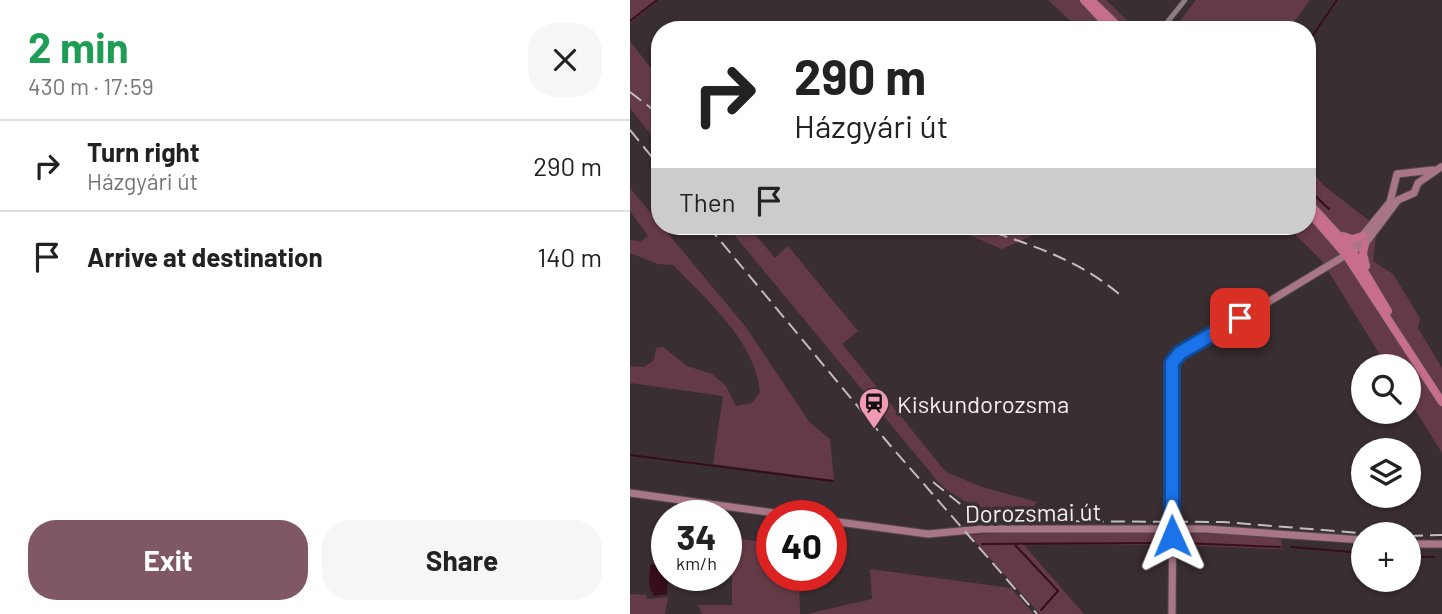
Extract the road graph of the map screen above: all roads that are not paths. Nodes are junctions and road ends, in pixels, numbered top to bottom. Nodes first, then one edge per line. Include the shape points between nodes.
1 (1084, 0) edge
2 (1091, 0) edge
3 (1185, 0) edge
4 (1104, 21) edge
5 (1113, 21) edge
6 (1168, 21) edge
7 (1442, 167) edge
8 (1411, 173) junction
9 (1418, 183) junction
10 (1393, 187) junction
11 (1405, 196) junction
12 (1316, 210) edge
13 (1316, 219) edge
14 (1340, 235) junction
15 (1364, 240) junction
16 (1350, 252) junction
17 (1370, 278) junction
18 (1391, 320) junction
19 (1442, 402) edge
20 (630, 493) edge
21 (756, 510) edge
22 (847, 523) edge
23 (1172, 529) junction
24 (1351, 539) edge
25 (1442, 542) edge
26 (1421, 543) edge
27 (1172, 614) edge

1 - 4 main road
2 - 5 main road
3 - 6 street
7 - 8 street
7 - 9 street
8 - 9 street
8 - 10 street via 1397,174
9 - 11 street via 1414,193
10 - 11 street
10 - 15 street via 1390,202
11 - 15 street
12 - 14 main road
13 - 16 main road
14 - 15 main road
14 - 16 main road
15 - 16 street
15 - 17 main road via 1363,260
16 - 17 main road
16 - 18 main road
16 - 23 street via 1174,359
17 - 18 main road
18 - 19 main road
20 - 21 street
22 - 23 street, Dorozsmai út via 928,534 982,529
23 - 24 street, Dorozsmai út
23 - 27 street
25 - 26 street

